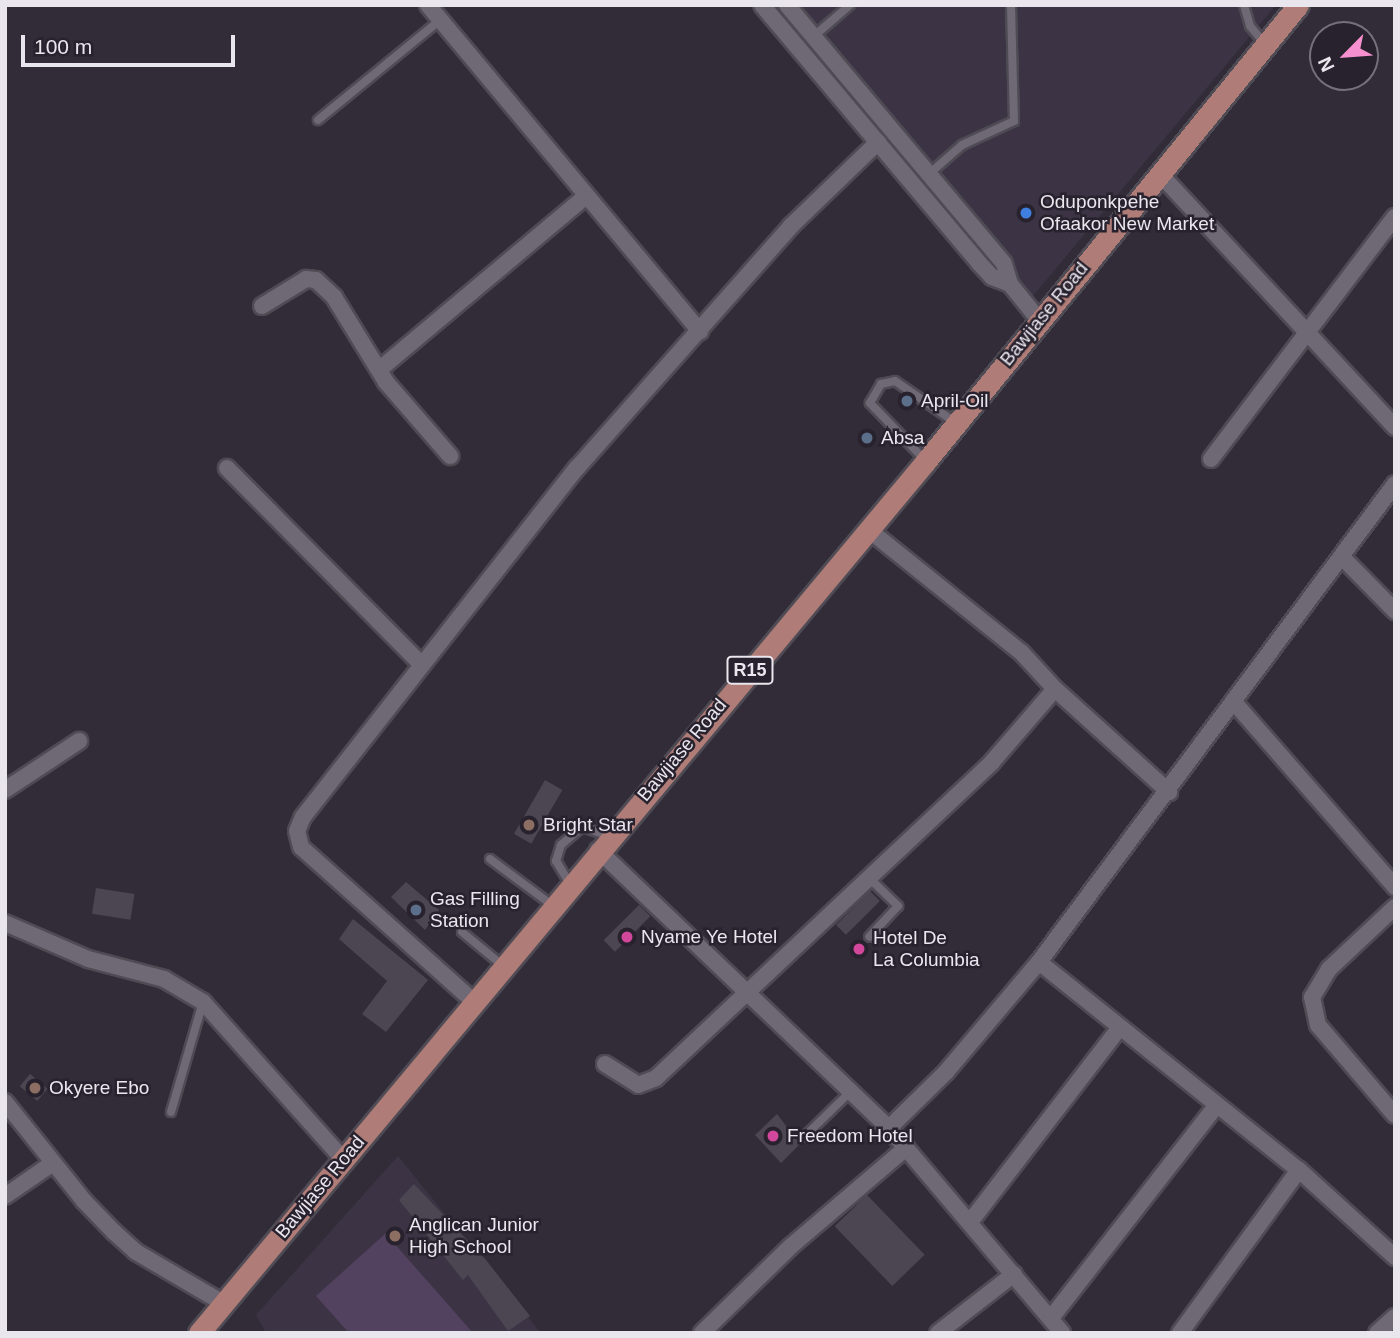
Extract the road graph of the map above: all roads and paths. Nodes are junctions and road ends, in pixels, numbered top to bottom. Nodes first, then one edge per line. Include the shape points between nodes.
1 (428, 5) edge
2 (762, 5) edge
3 (787, 5) edge
4 (850, 5) edge
5 (1011, 5) edge
6 (1244, 5) edge
7 (1298, 5) edge
8 (440, 20) junction
9 (814, 36) junction
10 (1266, 44) junction
11 (318, 120) dead end
12 (878, 142) junction
13 (1159, 173) junction
14 (927, 176) junction
15 (586, 197) junction
16 (1395, 217) edge
17 (1010, 284) junction
18 (262, 306) dead end
19 (1039, 320) junction
20 (700, 331) junction
21 (1310, 334) junction
22 (380, 369) junction
23 (957, 424) junction
24 (1395, 428) edge
25 (450, 456) dead end
26 (1211, 459) dead end
27 (926, 461) junction
28 (227, 468) dead end
29 (1395, 484) edge
30 (869, 530) junction
31 (1342, 557) junction
32 (1395, 611) edge
33 (421, 664) junction
34 (1055, 689) junction
35 (1233, 701) junction
36 (79, 741) dead end
37 (5, 790) edge
38 (1169, 792) junction
39 (604, 843) junction
40 (490, 859) dead end
41 (868, 877) junction
42 (570, 884) junction
43 (1395, 887) edge
44 (552, 905) junction
45 (1395, 906) edge
46 (5, 923) edge
47 (461, 932) dead end
48 (869, 937) dead end
49 (1039, 962) junction
50 (502, 965) junction
51 (747, 995) junction
52 (472, 1000) junction
53 (202, 1002) junction
54 (1120, 1027) junction
55 (605, 1064) dead end
56 (850, 1091) junction
57 (5, 1102) edge
58 (1216, 1106) junction
59 (171, 1112) dead end
60 (1395, 1115) edge
61 (889, 1128) junction
62 (804, 1137) dead end
63 (906, 1148) junction
64 (343, 1159) junction
65 (53, 1163) junction
66 (1299, 1170) junction
67 (5, 1196) edge
68 (971, 1222) junction
69 (1395, 1257) edge
70 (1014, 1273) junction
71 (223, 1303) junction
72 (1395, 1317) edge
73 (1051, 1318) junction
74 (199, 1333) edge
75 (702, 1333) edge
76 (939, 1333) edge
77 (1062, 1333) edge
78 (1180, 1333) edge
79 (1377, 1333) edge

1 - 8 street
2 - 12 street
3 - 9 street
4 - 9 lane
5 - 14 lane via 1014,121 962,145
6 - 10 lane via 1250,26
7 - 10 main road, Bawjiase Road / R15
8 - 11 lane
8 - 15 street
9 - 14 street
10 - 13 main road, Bawjiase Road / R15
12 - 17 street via 992,278
12 - 20 street via 791,226
13 - 19 main road, Bawjiase Road / R15
13 - 21 street
14 - 17 street via 1004,264
15 - 20 street
15 - 22 street
16 - 21 street
17 - 19 street
18 - 22 street via 306,279 316,280 334,297
19 - 23 main road, Bawjiase Road / R15
20 - 33 street via 577,468
21 - 24 street
21 - 26 street
22 - 25 street
23 - 27 main road, Bawjiase Road / R15
23 - 27 lane via 895,381 881,384 870,397 874,409
27 - 30 main road, Bawjiase Road / R15
28 - 33 street
29 - 31 street
30 - 34 street via 1021,652
30 - 39 main road, Bawjiase Road / R15
31 - 32 street
31 - 35 street
33 - 52 street via 303,817 297,840
34 - 38 street
34 - 41 street via 992,762
35 - 38 street
35 - 43 street
36 - 37 street
38 - 49 street
39 - 42 main road, Bawjiase Road / R15
39 - 42 lane via 582,827 561,845 556,860
39 - 51 street
40 - 44 lane
41 - 48 lane via 898,906
41 - 51 street
42 - 44 main road, Bawjiase Road / R15
44 - 50 main road, Bawjiase Road / R15
45 - 60 street via 1329,969 1312,997 1318,1025
46 - 53 street via 88,959 164,979
47 - 50 lane
49 - 54 street
49 - 61 street via 946,1072
50 - 52 main road, Bawjiase Road / R15
51 - 55 street via 646,1083 638,1085
51 - 56 street
52 - 64 main road, Bawjiase Road / R15
53 - 59 lane
53 - 64 street
54 - 58 street
54 - 68 street
56 - 61 street
56 - 62 lane
57 - 65 street
58 - 66 street
58 - 73 street
61 - 63 street
63 - 68 street
63 - 75 street via 790,1247
64 - 71 main road, Bawjiase Road / R15
65 - 67 street
65 - 71 street via 83,1201 136,1252
66 - 69 street
66 - 78 street
68 - 70 street
70 - 73 street
70 - 76 street
71 - 74 main road, Bawjiase Road / R15
72 - 79 street
73 - 77 street

